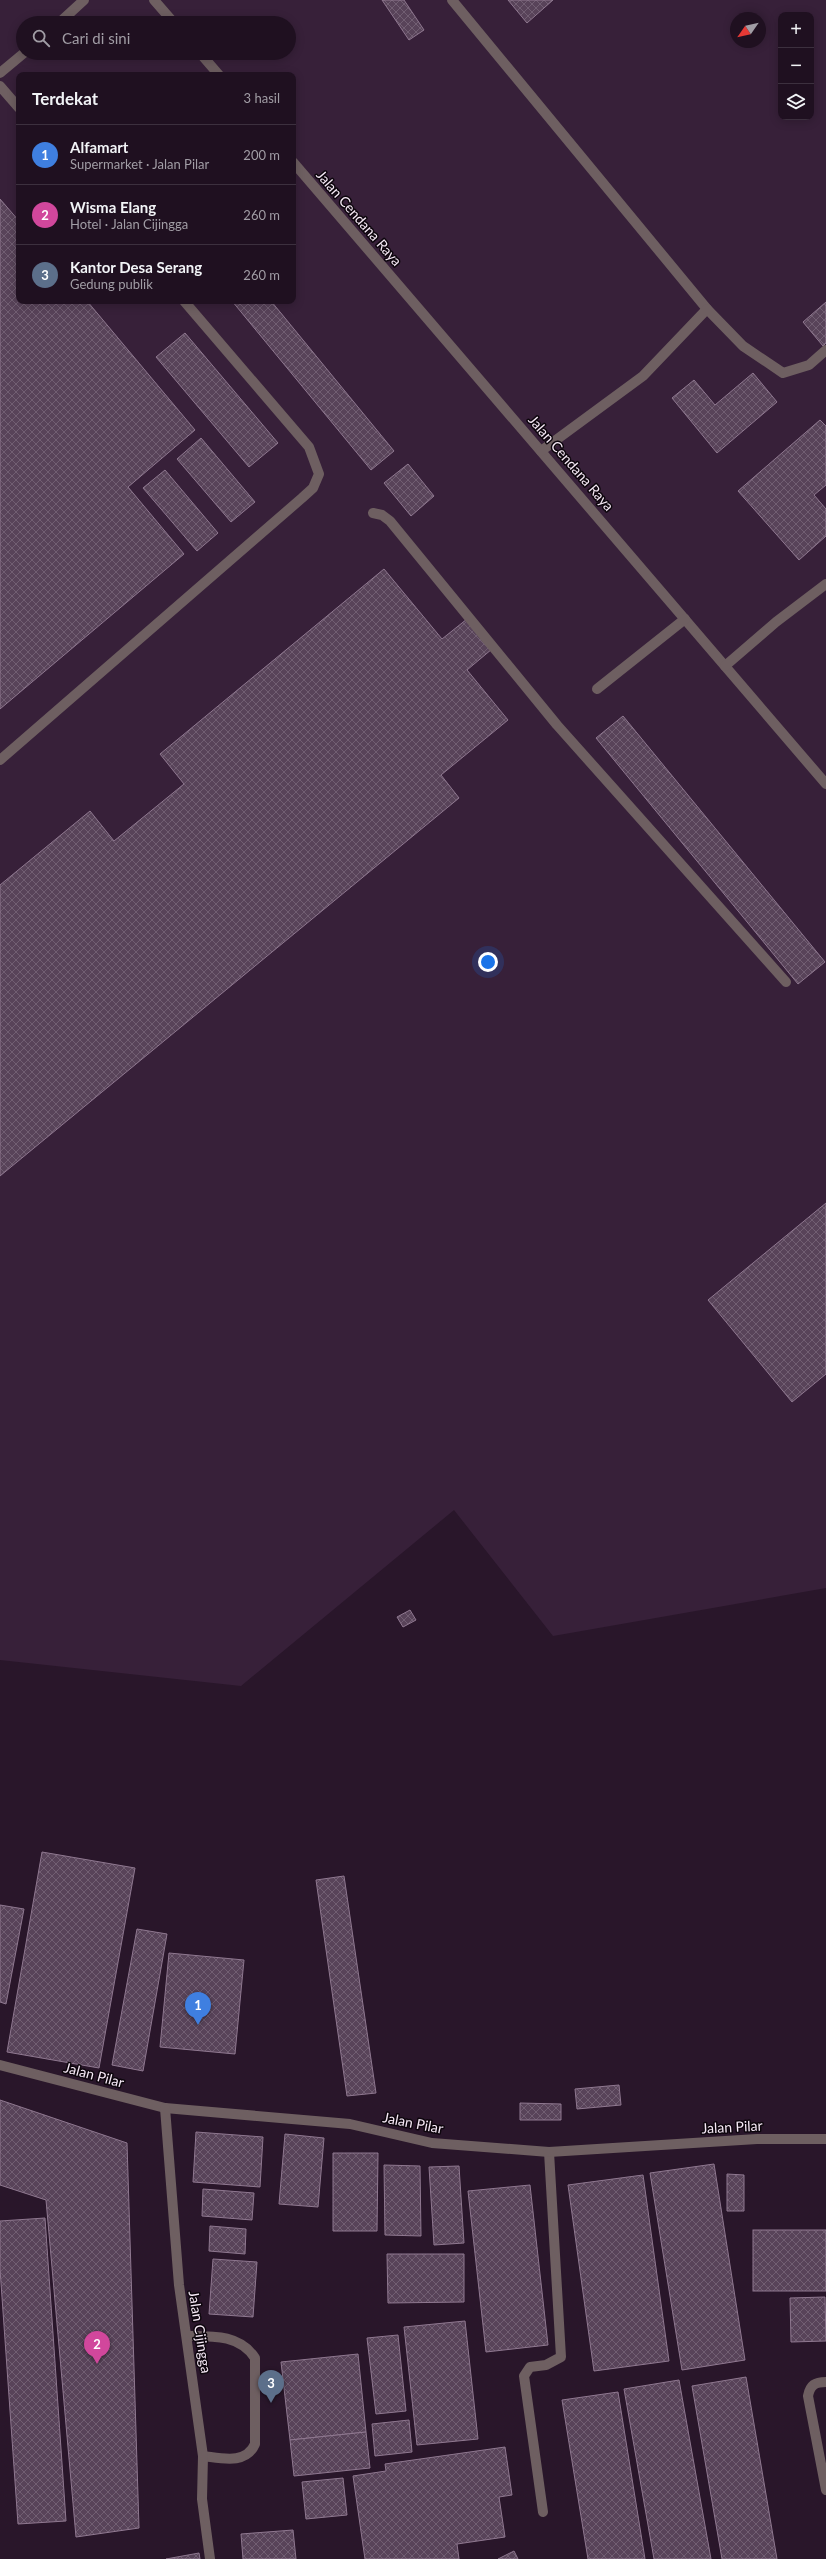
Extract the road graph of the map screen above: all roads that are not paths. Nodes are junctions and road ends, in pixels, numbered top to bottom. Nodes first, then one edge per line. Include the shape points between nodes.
1 (84, 0) edge
2 (154, 0) edge
3 (452, 0) edge
4 (67, 16) edge
5 (168, 16) edge
6 (16, 60) edge
7 (206, 60) edge
8 (216, 72) edge
9 (0, 73) edge
10 (0, 86) edge
11 (16, 105) edge
12 (296, 165) edge
13 (187, 304) edge
14 (707, 309) junction
15 (826, 350) edge
16 (541, 451) junction
17 (374, 513) dead end
18 (826, 584) edge
19 (685, 619) junction
20 (725, 666) junction
21 (597, 689) dead end
22 (0, 760) edge
23 (826, 784) edge
24 (786, 982) dead end
25 (0, 2065) edge
26 (165, 2108) junction
27 (826, 2139) edge
28 (548, 2152) junction
29 (188, 2336) junction
30 (826, 2382) edge
31 (203, 2456) junction
32 (826, 2490) edge
33 (543, 2512) dead end
34 (210, 2559) edge

1 - 4 street
2 - 5 street
3 - 14 street
6 - 9 street
7 - 8 street
10 - 11 street
12 - 16 street, Jalan Cendana Raya
13 - 22 street via 309,447 319,474 313,488 302,498
14 - 15 street via 743,346 783,373 809,365
14 - 16 street via 642,376
16 - 19 street, Jalan Cendana Raya
17 - 24 street via 390,521 557,725
18 - 20 street via 776,622
19 - 20 street, Jalan Cendana Raya
19 - 21 street
20 - 23 street, Jalan Cendana Raya
25 - 26 street, Jalan Pilar
26 - 28 street, Jalan Pilar via 350,2124 432,2142
26 - 29 street, Jalan Cijingga via 179,2285
27 - 28 street, Jalan Pilar via 757,2139
28 - 33 street via 561,2357 546,2366 530,2367 524,2376
29 - 31 street, Jalan Cijingga
29 - 31 street via 228,2338 249,2349 255,2358 253,2450 232,2460
30 - 32 street via 817,2382 812,2386 808,2396
31 - 34 street, Jalan Cijingga via 202,2499

